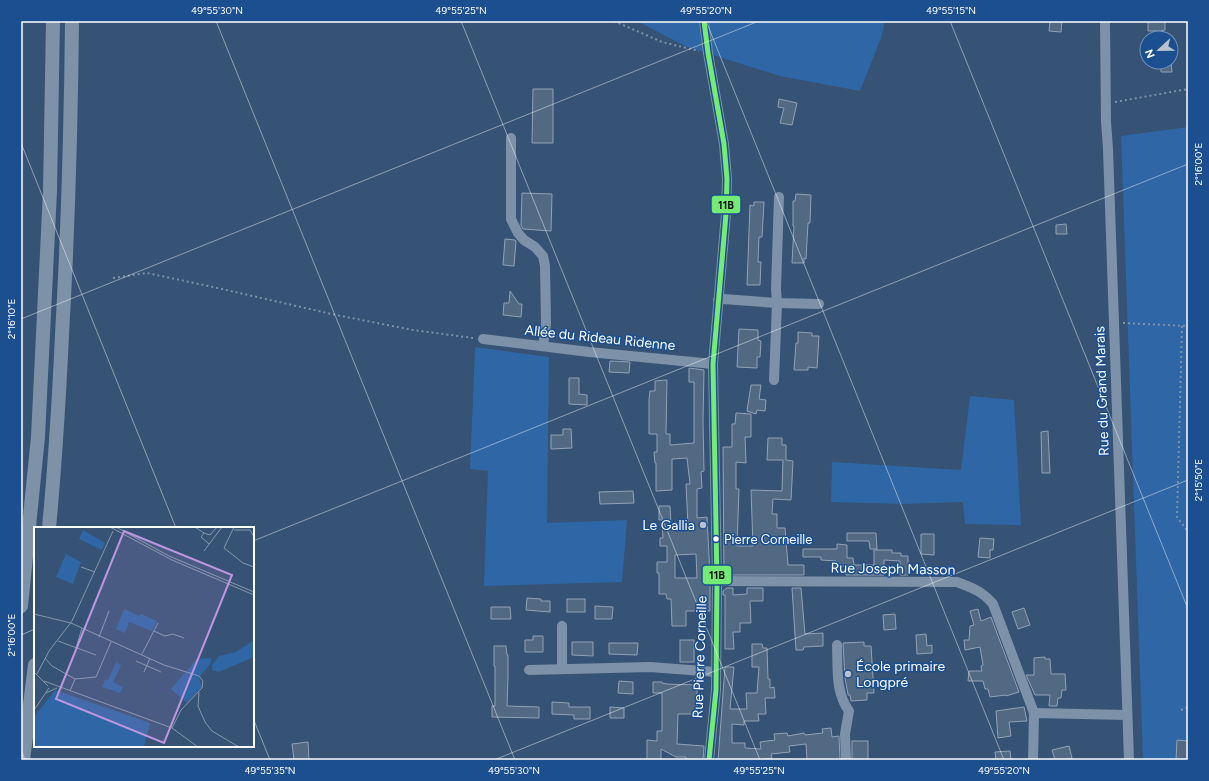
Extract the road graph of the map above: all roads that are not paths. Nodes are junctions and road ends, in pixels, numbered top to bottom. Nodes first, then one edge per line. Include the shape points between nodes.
1 (53, 21) edge
2 (72, 21) edge
3 (704, 21) edge
4 (1105, 21) edge
5 (511, 138) dead end
6 (779, 197) dead end
7 (718, 300) junction
8 (777, 303) junction
9 (819, 304) dead end
10 (483, 339) road end
11 (543, 346) junction
12 (713, 364) junction
13 (774, 380) dead end
14 (49, 527) edge
15 (717, 581) junction
16 (21, 606) edge
17 (562, 626) dead end
18 (836, 645) dead end
19 (562, 669) junction
20 (529, 670) dead end
21 (716, 672) junction
22 (34, 673) edge
23 (1034, 713) junction
24 (1127, 715) junction
25 (23, 760) edge
26 (709, 760) edge
27 (846, 760) edge
28 (1033, 760) edge
29 (1129, 760) edge

1 - 16 highway via 50,191 38,437
2 - 14 highway via 66,275
3 - 7 street, Rue Pierre Corneille via 724,144 726,179 726,214
4 - 24 street, Rue du Grand Marais
5 - 11 street via 511,219 524,240 543,256 545,266 546,324
6 - 8 street
7 - 8 street
7 - 12 street, Rue Pierre Corneille
8 - 9 street
8 - 13 street
10 - 11 street, Allée du Rideau Ridenne
11 - 12 street, Allée du Rideau Ridenne
12 - 15 street, Rue Pierre Corneille
15 - 21 street, Rue Pierre Corneille
15 - 23 street, Rue Joseph Masson via 957,582 974,588 993,604
17 - 19 street
18 - 27 street via 839,688 849,711 845,734
19 - 20 street
19 - 21 street via 650,667
21 - 26 street, Rue Pierre Corneille
22 - 25 highway
23 - 24 street
23 - 28 street
24 - 29 street, Rue du Grand Marais

